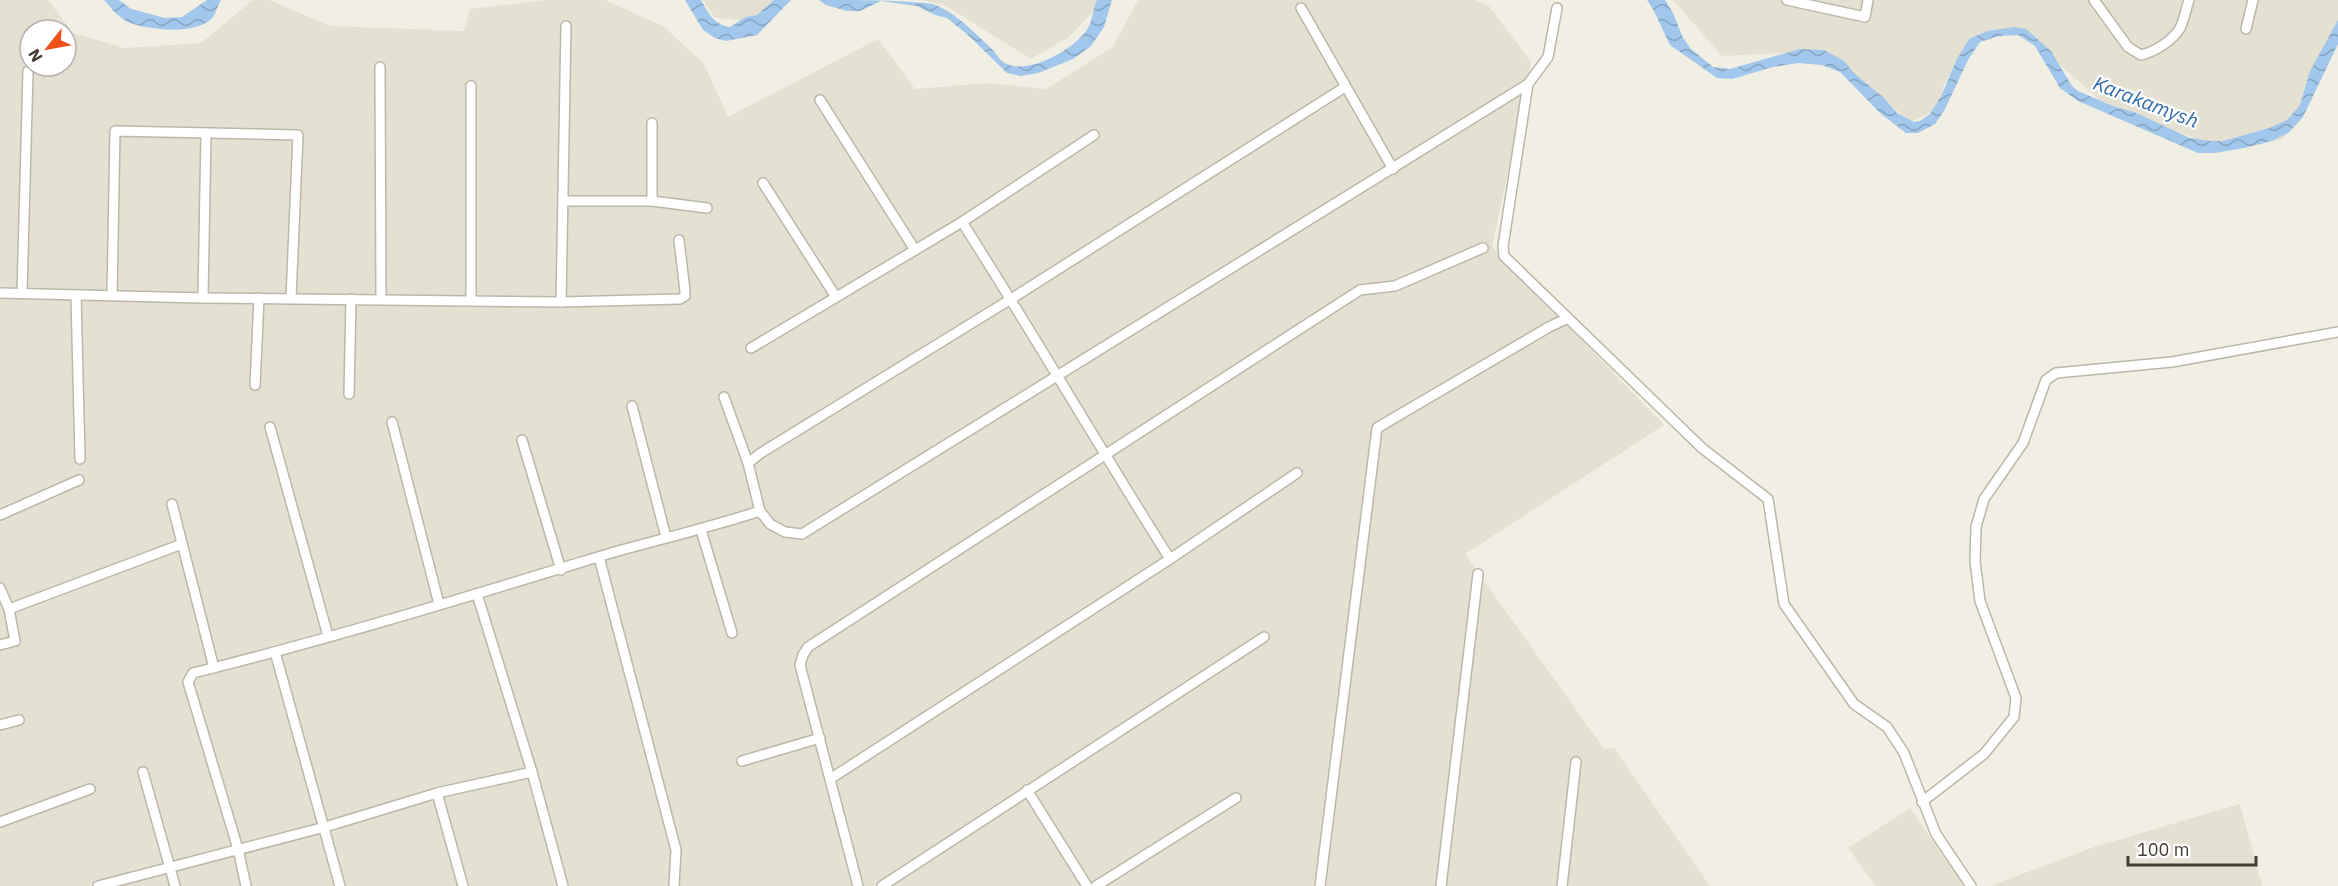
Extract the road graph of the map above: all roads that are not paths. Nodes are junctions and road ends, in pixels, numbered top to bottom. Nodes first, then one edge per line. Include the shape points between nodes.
1 (1787, 0) edge
2 (1868, 0) edge
3 (2094, 0) edge
4 (2189, 0) edge
5 (2253, 0) edge
6 (1301, 8) dead end
7 (1557, 8) dead end
8 (566, 26) dead end
9 (2246, 29) dead end
10 (380, 67) dead end
11 (28, 78) edge
12 (1528, 84) junction
13 (471, 86) dead end
14 (1345, 87) junction
15 (820, 100) dead end
16 (652, 123) dead end
17 (206, 133) junction
18 (1094, 135) dead end
19 (1393, 169) junction
20 (763, 183) dead end
21 (563, 201) junction
22 (652, 201) junction
23 (707, 208) dead end
24 (962, 222) junction
25 (679, 240) dead end
26 (1483, 248) dead end
27 (915, 250) junction
28 (0, 292) edge
29 (22, 293) junction
30 (76, 295) junction
31 (112, 295) junction
32 (836, 297) junction
33 (202, 298) junction
34 (259, 298) junction
35 (291, 298) junction
36 (351, 299) junction
37 (381, 299) junction
38 (1011, 299) junction
39 (471, 300) junction
40 (561, 302) junction
41 (1568, 318) junction
42 (2338, 332) edge
43 (751, 348) dead end
44 (1058, 376) junction
45 (255, 385) dead end
46 (349, 394) dead end
47 (724, 397) dead end
48 (632, 406) dead end
49 (392, 422) dead end
50 (270, 427) dead end
51 (522, 440) dead end
52 (1105, 457) junction
53 (80, 459) dead end
54 (748, 463) junction
55 (1297, 473) dead end
56 (79, 480) dead end
57 (172, 504) dead end
58 (760, 511) junction
59 (0, 515) edge
60 (701, 530) junction
61 (666, 537) junction
62 (182, 544) junction
63 (599, 557) junction
64 (1170, 559) junction
65 (561, 570) junction
66 (1478, 574) dead end
67 (0, 588) edge
68 (477, 594) junction
69 (439, 604) junction
70 (9, 609) junction
71 (732, 633) dead end
72 (328, 636) junction
73 (1264, 637) dead end
74 (0, 645) edge
75 (275, 652) junction
76 (214, 668) junction
77 (19, 720) dead end
78 (0, 724) edge
79 (820, 738) junction
80 (742, 761) dead end
81 (1576, 762) dead end
82 (143, 772) dead end
83 (532, 772) junction
84 (830, 779) junction
85 (90, 789) dead end
86 (1027, 789) junction
87 (437, 793) junction
88 (1236, 798) dead end
89 (1922, 802) junction
90 (0, 822) edge
91 (325, 827) junction
92 (238, 849) junction
93 (170, 867) junction
94 (98, 886) edge
95 (175, 886) edge
96 (246, 886) edge
97 (340, 886) edge
98 (463, 886) edge
99 (563, 886) edge
100 (674, 886) edge
101 (858, 886) edge
102 (882, 886) edge
103 (1087, 886) edge
104 (1096, 886) edge
105 (1320, 886) edge
106 (1441, 886) edge
107 (1562, 886) edge
108 (1971, 886) edge

1 - 2 street via 1865,17
3 - 4 street via 2128,47 2141,55 2172,38
5 - 9 street
6 - 14 street
7 - 12 street via 1548,57
8 - 21 street
10 - 37 street
11 - 29 street
12 - 19 street
12 - 41 street via 1504,256
13 - 39 street
14 - 19 street
14 - 38 street
15 - 27 street
16 - 22 street
17 - 31 street via 115,131
17 - 33 street
17 - 35 street via 298,135
18 - 24 street
19 - 44 street
20 - 32 street
21 - 22 street
21 - 40 street
22 - 23 street
24 - 27 street
24 - 38 street
25 - 40 street via 685,291 680,299
26 - 52 street via 1395,286 1360,290
27 - 32 street
28 - 29 street
29 - 30 street
30 - 31 street
30 - 53 street
31 - 33 street
32 - 43 street
33 - 34 street
34 - 35 street
34 - 45 street
35 - 36 street
36 - 37 street
36 - 46 street
37 - 39 street
38 - 44 street
38 - 54 street
39 - 40 street
41 - 89 street via 1702,448 1768,500 1784,604 1854,704 1887,727 1904,753
41 - 105 street via 1377,428
42 - 89 street via 2172,362 2056,373 2046,380 2024,443 1984,499 1976,527 1980,601 2016,698 2014,717 1984,754
44 - 52 street
44 - 58 street via 802,534 785,532 770,524
47 - 54 street
48 - 61 street
49 - 69 street
50 - 72 street
51 - 65 street
52 - 64 street
52 - 79 street via 808,647 800,665
54 - 58 street
55 - 64 street
56 - 59 street
57 - 62 street
58 - 60 street
60 - 61 street
60 - 71 street
61 - 63 street
62 - 70 street
62 - 76 street
63 - 65 street
63 - 100 street via 676,850
64 - 84 street
65 - 68 street
66 - 106 street
67 - 70 street
68 - 69 street
68 - 83 street
69 - 72 street
70 - 74 street via 15,641
72 - 75 street
73 - 86 street
75 - 76 street
75 - 91 street
76 - 92 street via 193,673 188,682
77 - 78 street
79 - 80 street
79 - 84 street
81 - 107 street
82 - 93 street
83 - 87 street
83 - 99 street
84 - 101 street
85 - 90 street
86 - 102 street
86 - 103 street
87 - 91 street
87 - 98 street
88 - 104 street
89 - 108 street via 1936,834
91 - 92 street
91 - 97 street
92 - 93 street
92 - 96 street
93 - 94 street
93 - 95 street

